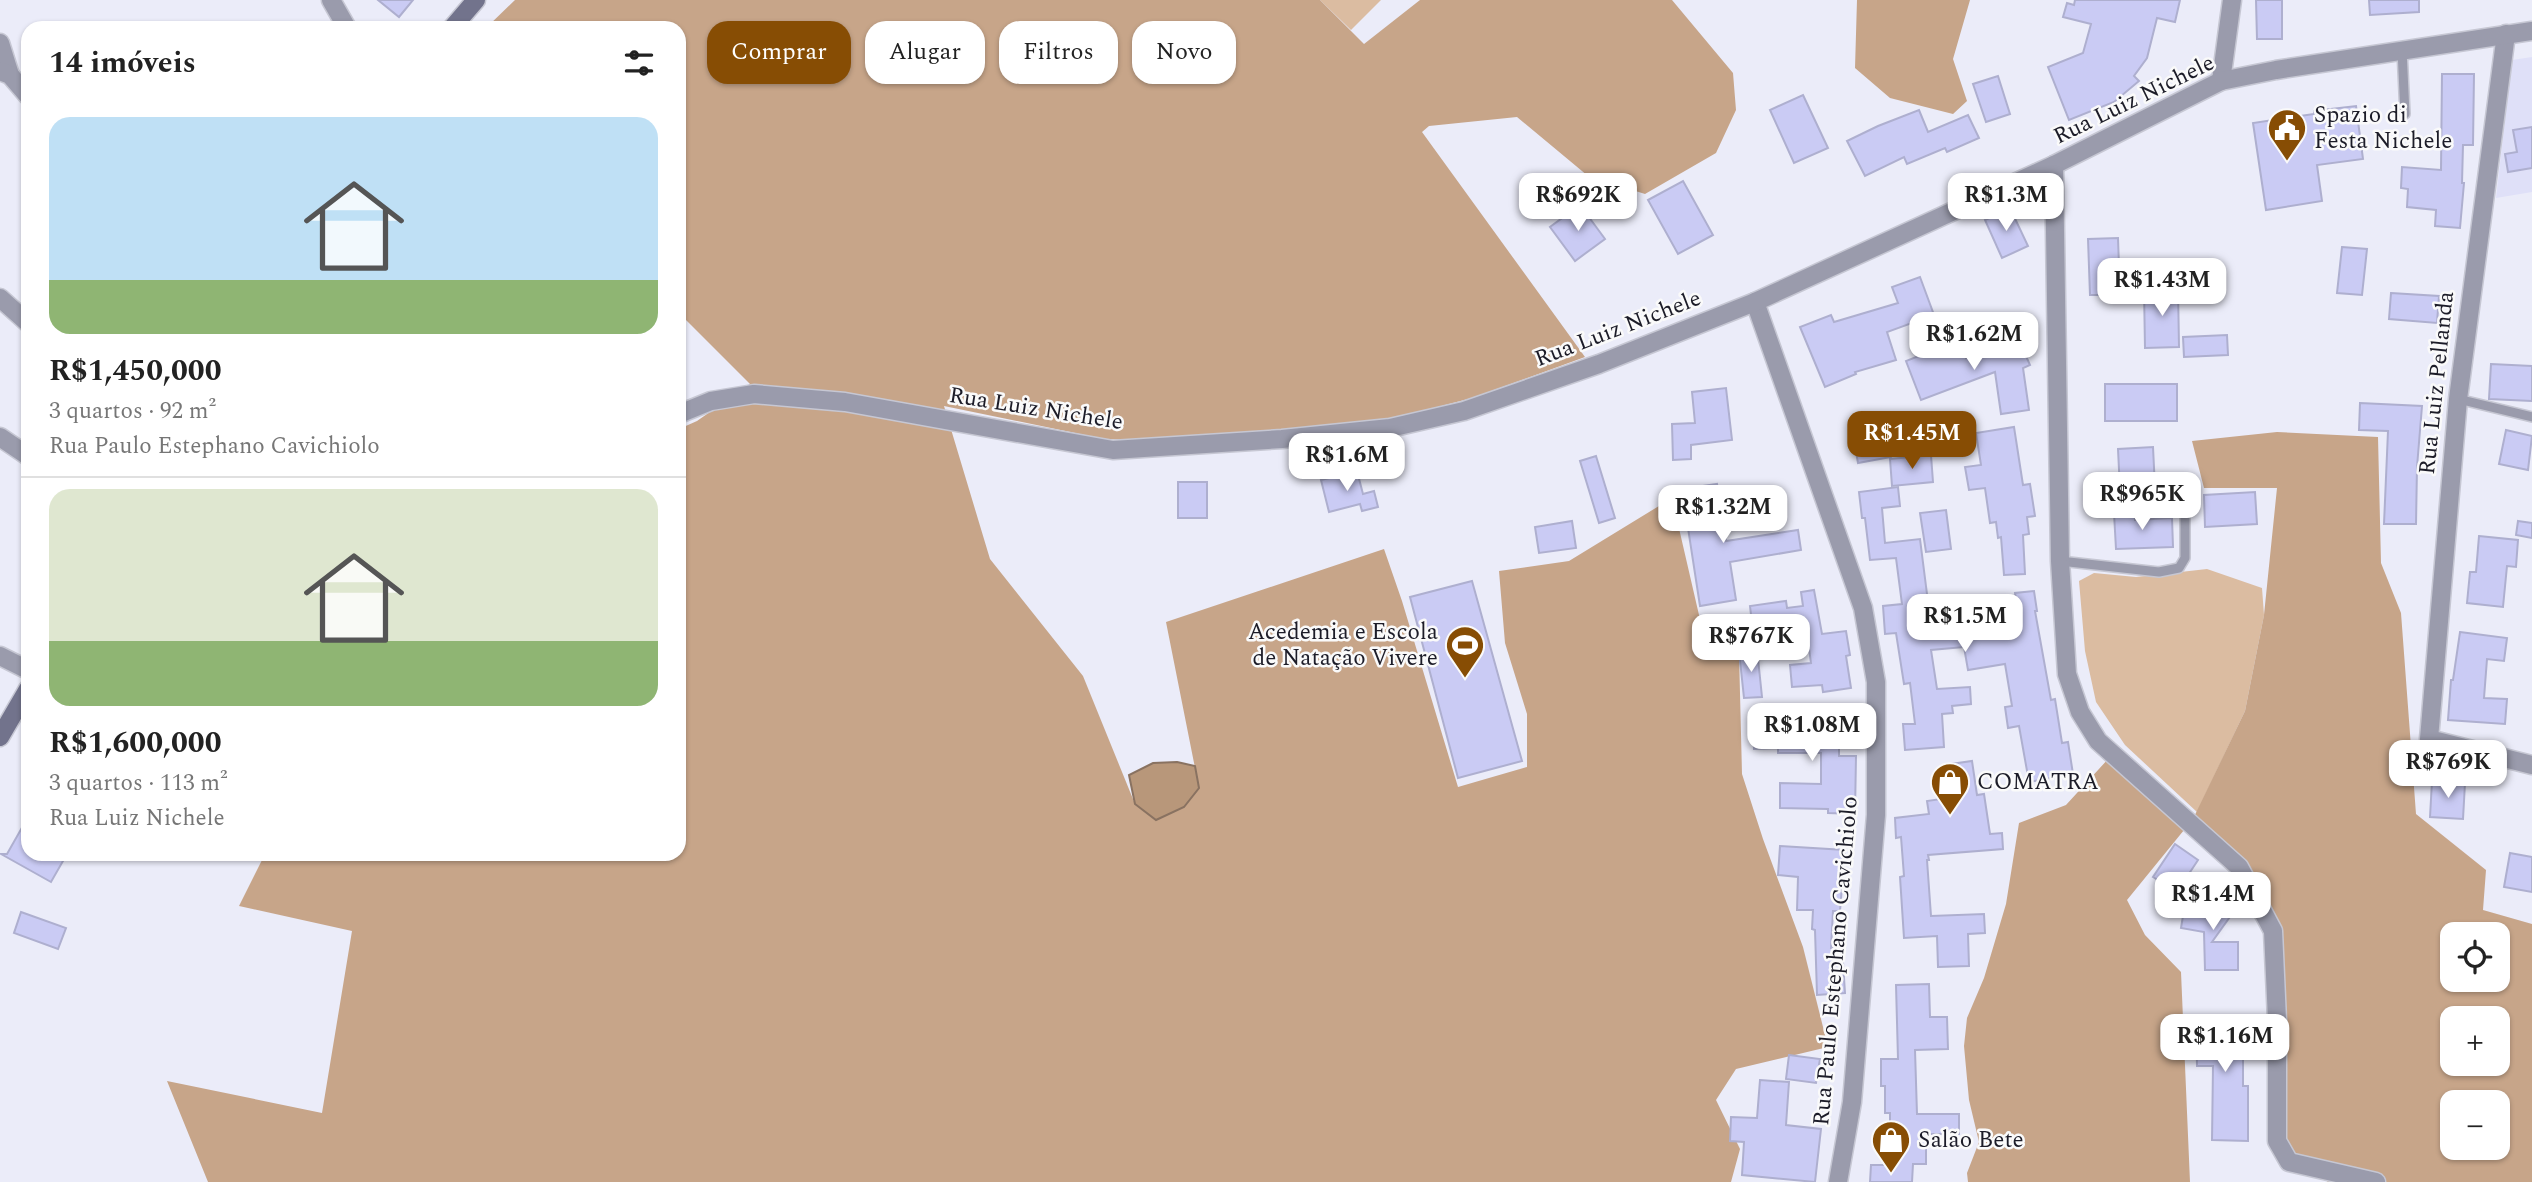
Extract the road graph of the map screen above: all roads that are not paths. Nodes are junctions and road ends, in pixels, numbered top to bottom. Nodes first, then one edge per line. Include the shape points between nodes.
1 (331, 0) edge
2 (476, 0) edge
3 (2232, 0) edge
4 (344, 21) edge
5 (458, 21) edge
6 (2532, 31) edge
7 (2505, 34) junction
8 (0, 43) edge
9 (2402, 50) junction
10 (5, 73) edge
11 (2221, 81) junction
12 (21, 89) edge
13 (2405, 114) dead end
14 (2054, 165) junction
15 (0, 298) edge
16 (1755, 302) junction
17 (21, 317) edge
18 (2458, 399) junction
19 (686, 411) edge
20 (2532, 418) edge
21 (0, 437) edge
22 (21, 451) edge
23 (2185, 516) dead end
24 (2060, 561) junction
25 (0, 656) edge
26 (21, 666) edge
27 (21, 701) edge
28 (0, 737) edge
29 (2532, 765) edge
30 (1838, 1182) edge
31 (2375, 1182) edge

1 - 4 street
2 - 5 main road
3 - 11 street
6 - 7 street, Rua Luiz Nichele
7 - 9 street, Rua Luiz Nichele
7 - 18 street, Rua Luiz Pellanda
8 - 10 street
9 - 11 street, Rua Luiz Nichele
9 - 13 lane
10 - 12 street
11 - 14 street, Rua Luiz Nichele
14 - 16 street, Rua Luiz Nichele
14 - 24 street
15 - 17 street
16 - 19 street, Rua Luiz Nichele via 1464,411 1390,428 1113,450 845,402 754,394 711,401
16 - 30 street, Rua Paulo Estephano Cavichiolo via 1863,608 1876,682 1875,815 1852,1102
18 - 20 lane
18 - 29 street, Rua Luiz Pellanda via 2429,739
21 - 22 street
23 - 24 lane via 2185,558 2179,568 2159,572
24 - 31 street via 2067,674 2080,712 2098,741 2239,867 2273,931 2277,1141 2289,1162
25 - 26 street
27 - 28 main road

